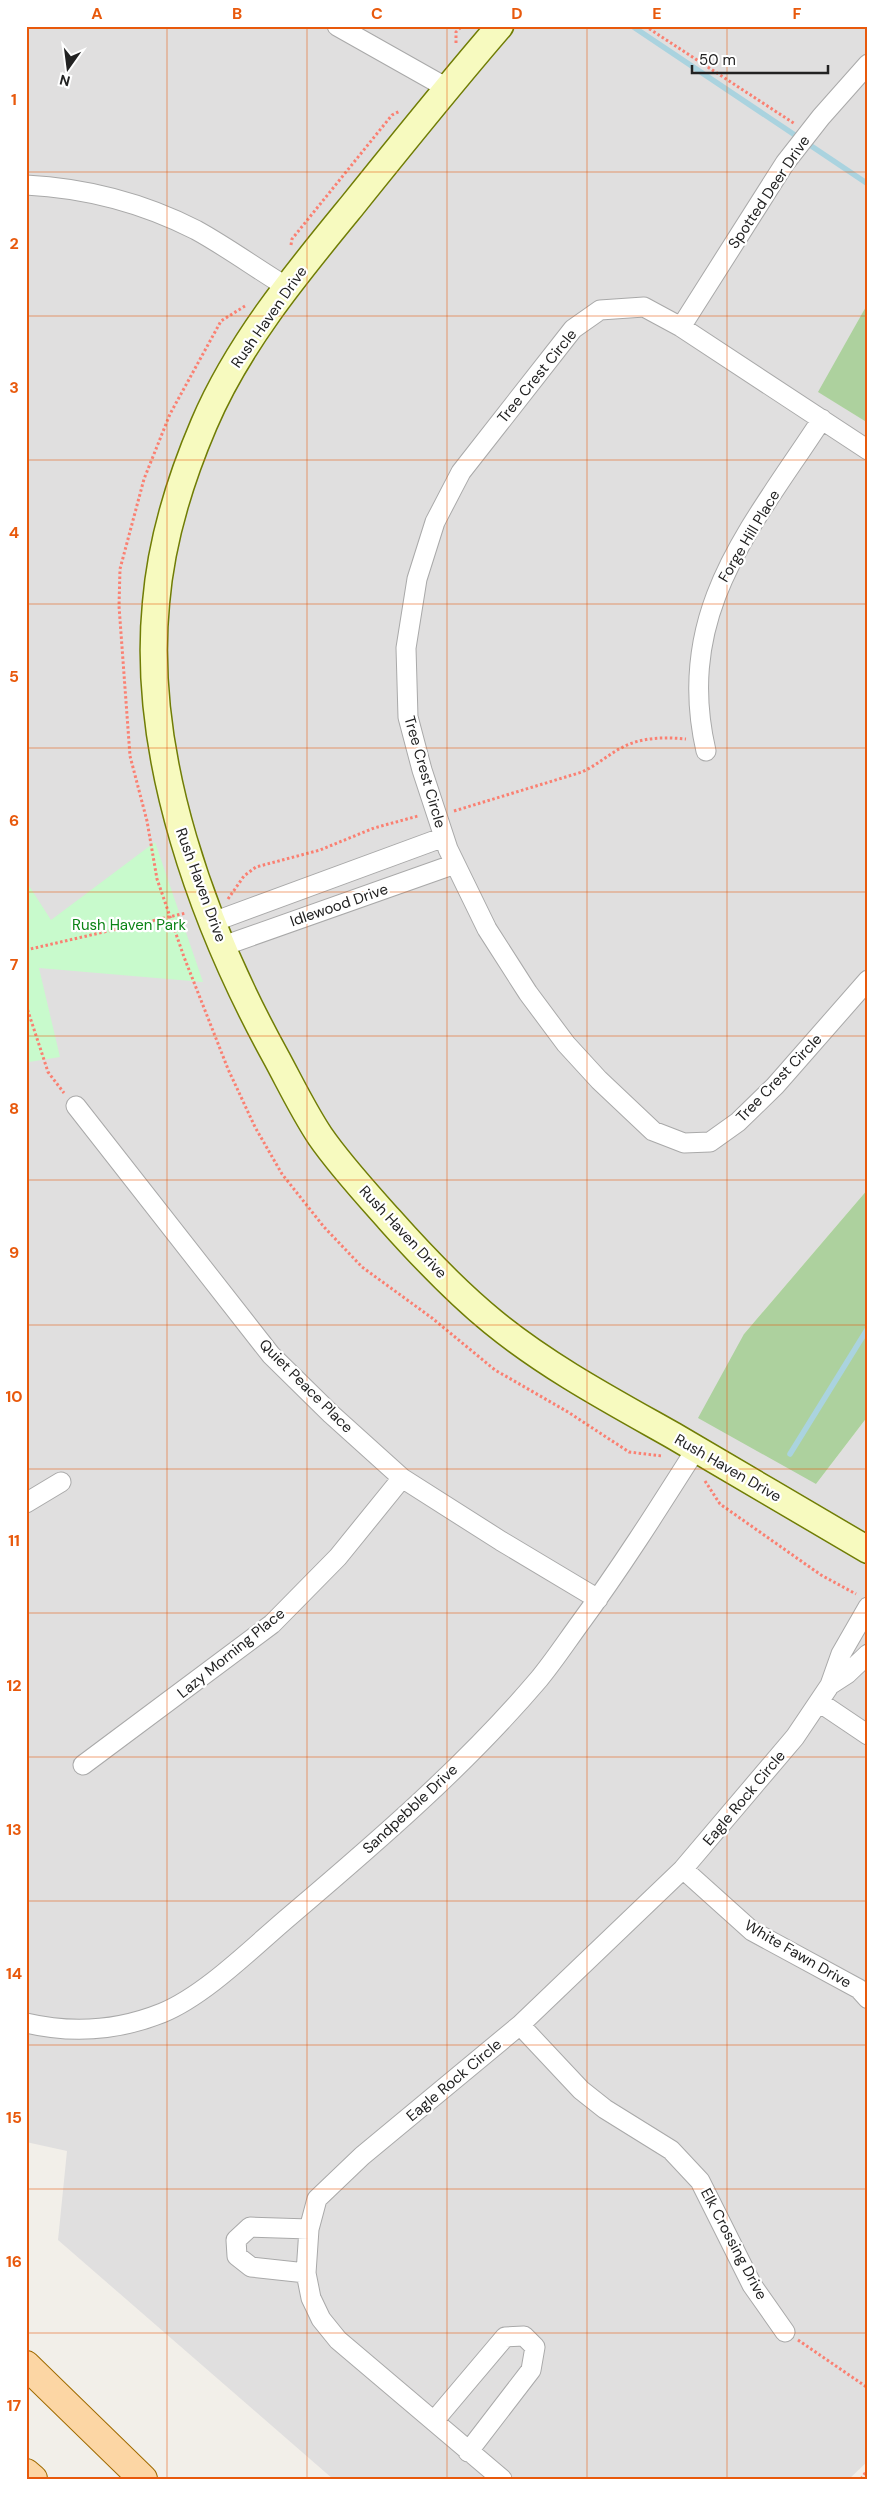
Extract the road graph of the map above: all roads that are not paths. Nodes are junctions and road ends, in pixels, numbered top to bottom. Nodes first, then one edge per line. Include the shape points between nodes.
1 (338, 26) edge
2 (500, 26) edge
3 (868, 64) edge
4 (447, 88) junction
5 (26, 185) edge
6 (287, 287) junction
7 (682, 328) junction
8 (822, 419) junction
9 (868, 450) edge
10 (706, 751) dead end
11 (444, 836) junction
12 (456, 864) junction
13 (211, 915) junction
14 (223, 946) junction
15 (868, 980) edge
16 (76, 1106) road end
17 (696, 1449) junction
18 (402, 1478) junction
19 (61, 1482) dead end
20 (26, 1503) edge
21 (868, 1550) edge
22 (598, 1599) junction
23 (868, 1607) edge
24 (868, 1654) edge
25 (830, 1685) junction
26 (819, 1702) junction
27 (868, 1735) edge
28 (83, 1765) dead end
29 (684, 1869) junction
30 (868, 1999) edge
31 (26, 2024) edge
32 (520, 2025) junction
33 (310, 2229) junction
34 (306, 2273) junction
35 (785, 2332) road end
36 (26, 2365) edge
37 (434, 2421) junction
38 (468, 2452) junction
39 (26, 2473) edge
40 (33, 2479) edge
41 (143, 2479) edge
42 (502, 2479) edge

1 - 4 street
2 - 4 street, Rush Haven Drive
3 - 7 street, Spotted Deer Drive via 795,150
4 - 6 street, Rush Haven Drive
5 - 6 street via 107,196 148,209 196,231
6 - 13 street, Rush Haven Drive via 240,354 205,420 189,460 169,528 156,601 155,672 164,751 182,836
7 - 8 street, Tree Crest Circle
7 - 11 street, Tree Crest Circle via 644,308 600,310 573,329 461,472 435,522 423,556 411,611 406,648 406,686 408,717
8 - 9 street, Tree Crest Circle
8 - 10 street, Forge Hill Place via 744,538 712,605 699,655 698,685
11 - 12 street, Tree Crest Circle
11 - 13 street, Idlewood Drive
12 - 14 street, Idlewood Drive
12 - 15 street, Tree Crest Circle via 487,928 528,994 566,1044 653,1131 684,1143 710,1142 738,1122 775,1086
13 - 14 street, Rush Haven Drive
14 - 17 street, Rush Haven Drive via 245,1002 321,1136 360,1187 412,1244 492,1321 537,1355
16 - 18 street, Quiet Peace Place via 271,1355
17 - 21 street, Rush Haven Drive
17 - 22 street, Sandpebble Drive
18 - 22 street, Quiet Peace Place
18 - 28 street, Lazy Morning Place via 338,1557 272,1624
19 - 20 street
22 - 31 street, Sandpebble Drive via 540,1677 478,1746 344,1869 202,1990 164,2012 110,2028 73,2031
23 - 25 street, Eagle Rock Circle via 841,1654
24 - 25 street, Eagle Rock Circle
25 - 26 street, Eagle Rock Circle
26 - 27 street
26 - 29 street, Eagle Rock Circle via 776,1761
29 - 30 street, White Fawn Drive via 752,1931 844,1980
29 - 32 street, Eagle Rock Circle
32 - 33 street, Eagle Rock Circle via 362,2156 317,2199
32 - 35 street, Elk Crossing Drive via 581,2090 671,2150 700,2181 752,2285
33 - 34 street, Eagle Rock Circle
33 - 34 street via 250,2227 236,2240 237,2256 251,2267
34 - 37 street, Eagle Rock Circle via 311,2298 321,2319 338,2340
36 - 41 main road
37 - 38 street, Eagle Rock Circle
37 - 38 street via 505,2337 524,2336 535,2348 531,2370
38 - 42 street, Eagle Rock Circle
39 - 40 main road

